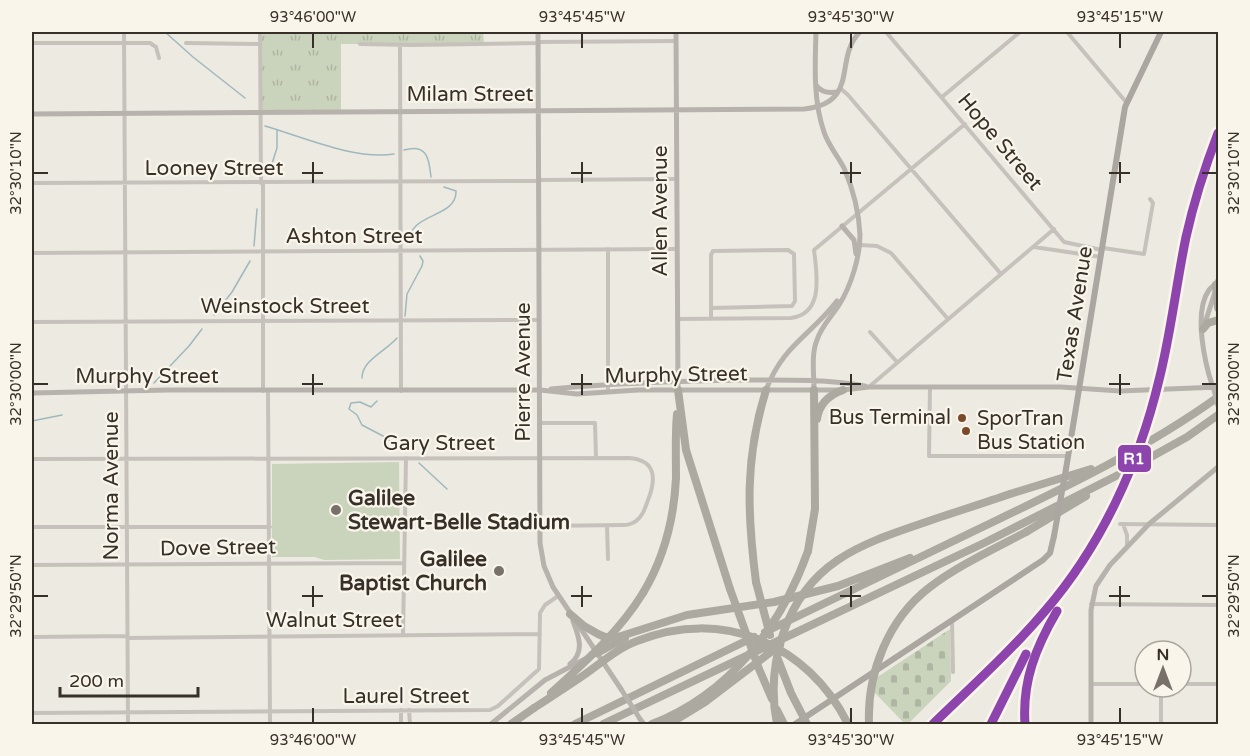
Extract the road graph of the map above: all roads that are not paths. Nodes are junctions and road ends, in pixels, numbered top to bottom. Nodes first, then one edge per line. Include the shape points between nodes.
1 (124, 32) edge
2 (260, 32) edge
3 (538, 32) edge
4 (676, 32) edge
5 (816, 32) edge
6 (860, 32) edge
7 (886, 32) edge
8 (1020, 32) edge
9 (1067, 32) edge
10 (1161, 32) edge
11 (676, 41) junction
12 (32, 43) edge
13 (124, 43) junction
14 (186, 43) dead end
15 (538, 43) junction
16 (260, 44) junction
17 (360, 44) dead end
18 (400, 45) junction
19 (159, 58) dead end
20 (816, 85) junction
21 (839, 90) junction
22 (942, 98) junction
23 (1126, 102) junction
24 (818, 106) junction
25 (538, 110) junction
26 (676, 110) junction
27 (400, 111) junction
28 (259, 112) junction
29 (124, 113) junction
30 (32, 114) edge
31 (965, 124) junction
32 (912, 169) junction
33 (677, 179) junction
34 (540, 181) junction
35 (400, 182) junction
36 (32, 183) edge
37 (124, 183) junction
38 (262, 183) junction
39 (1150, 199) dead end
40 (858, 214) junction
41 (843, 226) junction
42 (1054, 229) junction
43 (859, 245) junction
44 (1033, 247) junction
45 (608, 249) junction
46 (677, 249) junction
47 (540, 250) junction
48 (400, 251) junction
49 (124, 252) junction
50 (262, 252) junction
51 (1102, 252) junction
52 (32, 253) edge
53 (857, 259) junction
54 (1001, 274) junction
55 (1217, 282) edge
56 (846, 288) junction
57 (711, 308) junction
58 (1218, 308) edge
59 (711, 318) junction
60 (677, 319) junction
61 (948, 319) junction
62 (400, 320) junction
63 (539, 320) junction
64 (1218, 320) edge
65 (263, 321) junction
66 (32, 322) edge
67 (125, 322) junction
68 (1203, 329) junction
69 (870, 332) dead end
70 (897, 362) junction
71 (771, 379) junction
72 (678, 380) junction
73 (814, 380) junction
74 (608, 385) junction
75 (869, 387) junction
76 (930, 387) junction
77 (1080, 388) junction
78 (1216, 389) edge
79 (540, 390) junction
80 (766, 390) junction
81 (814, 390) junction
82 (843, 390) junction
83 (266, 391) junction
84 (401, 391) junction
85 (126, 392) junction
86 (608, 392) junction
87 (32, 393) edge
88 (678, 393) junction
89 (1218, 405) edge
90 (1218, 415) edge
91 (540, 423) junction
92 (815, 429) junction
93 (1068, 456) junction
94 (269, 458) junction
95 (405, 458) junction
96 (540, 458) junction
97 (596, 458) junction
98 (32, 459) edge
99 (126, 459) junction
100 (1110, 464) junction
101 (1218, 467) edge
102 (1124, 472) junction
103 (1149, 524) junction
104 (1218, 525) edge
105 (539, 526) junction
106 (607, 526) junction
107 (32, 527) edge
108 (270, 527) junction
109 (126, 528) junction
110 (1127, 546) junction
111 (937, 549) junction
112 (608, 559) dead end
113 (270, 563) junction
114 (404, 563) junction
115 (127, 564) junction
116 (32, 565) edge
117 (558, 596) junction
118 (1091, 604) junction
119 (1218, 604) edge
120 (570, 614) junction
121 (952, 621) junction
122 (642, 629) junction
123 (798, 630) junction
124 (540, 634) junction
125 (403, 635) junction
126 (270, 636) junction
127 (32, 637) edge
128 (128, 637) junction
129 (597, 652) junction
130 (953, 672) dead end
131 (551, 677) junction
132 (1091, 684) junction
133 (1133, 684) edge
134 (1193, 684) edge
135 (1218, 684) edge
136 (1161, 699) edge
137 (534, 708) junction
138 (401, 710) junction
139 (410, 710) junction
140 (270, 711) junction
141 (693, 711) junction
142 (32, 712) edge
143 (128, 712) junction
144 (642, 722) edge
145 (128, 724) edge
146 (270, 724) edge
147 (401, 724) edge
148 (410, 724) edge
149 (491, 724) edge
150 (511, 724) edge
151 (575, 724) edge
152 (603, 724) edge
153 (652, 724) edge
154 (669, 724) edge
155 (679, 724) edge
156 (777, 724) edge
157 (784, 724) edge
158 (795, 724) edge
159 (807, 724) edge
160 (848, 724) edge
161 (869, 724) edge
162 (1091, 724) edge
163 (1161, 724) edge

1 - 13 street, Norma Avenue
2 - 16 street
3 - 15 street, Pierre Avenue
4 - 11 street, Allen Avenue
5 - 20 street
6 - 21 street via 848,50
7 - 22 street, Hope Street
8 - 22 street
9 - 23 street
10 - 23 main road, Texas Avenue
11 - 15 street
11 - 26 street, Allen Avenue
12 - 13 street
13 - 19 street via 153,44
13 - 29 street, Norma Avenue
14 - 16 street
15 - 18 street
15 - 25 street, Pierre Avenue
16 - 28 street
17 - 18 street
18 - 27 street
20 - 21 street via 827,93
20 - 24 street
21 - 24 street, Milam Street
21 - 32 street via 848,95
22 - 31 street, Hope Street
23 - 51 main road, Texas Avenue
24 - 26 street, Milam Street
24 - 40 street via 824,132 844,170
25 - 26 street, Milam Street
25 - 27 street, Milam Street
25 - 34 street, Pierre Avenue
26 - 33 street, Allen Avenue
27 - 28 street, Milam Street
27 - 35 street
28 - 29 street, Milam Street
28 - 38 street
29 - 30 street, Milam Street
29 - 37 street, Norma Avenue
31 - 32 street
31 - 42 street, Hope Street
32 - 40 street
32 - 54 street
33 - 34 street, Looney Street
33 - 46 street, Allen Avenue
34 - 35 street, Looney Street
34 - 47 street, Pierre Avenue
35 - 38 street, Looney Street
35 - 48 street
36 - 37 street, Looney Street
37 - 38 street, Looney Street
37 - 49 street, Norma Avenue
38 - 50 street
39 - 51 street via 1153,203 1144,254
40 - 41 street
40 - 43 street
41 - 53 street via 854,240
41 - 59 street via 814,250 816,297 805,314 791,318
42 - 44 street
42 - 51 street, Hope Street via 1067,244
43 - 53 street
43 - 61 street via 877,246 891,253
44 - 51 street
44 - 54 street
45 - 46 street, Ashton Street
45 - 47 street, Ashton Street
45 - 74 street
46 - 60 street, Allen Avenue
47 - 48 street, Ashton Street
47 - 63 street, Pierre Avenue
48 - 50 street, Ashton Street
48 - 62 street
49 - 50 street, Ashton Street
49 - 52 street, Ashton Street
49 - 67 street, Norma Avenue
50 - 65 street
51 - 77 main road, Texas Avenue
53 - 56 street
54 - 61 street
55 - 58 highway
55 - 68 street via 1209,290 1203,307
56 - 71 street via 820,321 786,352
56 - 73 street via 817,338
57 - 57 street via 713,251 788,250 794,254 792,306
57 - 59 street
59 - 60 street
60 - 72 street, Allen Avenue
61 - 70 street
62 - 63 street, Weinstock Street
62 - 65 street, Weinstock Street
62 - 84 street
63 - 79 street, Pierre Avenue
64 - 68 highway
65 - 67 street, Weinstock Street
65 - 83 street
66 - 67 street, Weinstock Street
67 - 85 street, Norma Avenue
68 - 78 street via 1203,353
69 - 70 street
70 - 75 street
71 - 72 street, Murphy Street
71 - 73 street, Murphy Street
71 - 80 street
72 - 74 street, Murphy Street
72 - 88 street, Allen Avenue
73 - 75 street, Murphy Street
73 - 81 street
74 - 79 street, Murphy Street
74 - 86 street
75 - 76 street, Murphy Street
75 - 82 street, Murphy Street
76 - 77 street, Murphy Street
76 - 93 street via 930,456
77 - 78 street, Murphy Street
77 - 93 main road, Texas Avenue
78 - 89 street, bridge
78 - 100 highway via 1156,439
79 - 84 street, Murphy Street
79 - 86 street, Murphy Street
79 - 91 street, Pierre Avenue
80 - 81 street, Murphy Street
80 - 88 street, Murphy Street
80 - 159 highway, bridge via 757,422 749,482 750,537 764,620
81 - 82 street, Murphy Street
81 - 92 highway
82 - 92 highway via 826,399 818,412
83 - 84 street, Murphy Street
83 - 85 street, Murphy Street
83 - 94 street
85 - 87 street, Murphy Street
85 - 99 street, Norma Avenue
86 - 88 street, Murphy Street
88 - 137 highway, bridge via 675,489 654,575 610,637
88 - 157 highway, bridge via 687,455 730,589
90 - 102 highway
91 - 96 street, Pierre Avenue
91 - 97 street via 595,423
92 - 153 highway, bridge via 815,509 808,551 777,619 760,643 709,692
93 - 121 main road, Texas Avenue, bridge via 1050,553
94 - 95 street, Gary Street
94 - 99 street, Gary Street
94 - 108 street
95 - 96 street, Gary Street
95 - 114 street
96 - 97 street, Gary Street
96 - 105 street, Pierre Avenue
97 - 106 street, Gary Street via 641,460 652,472 654,482 643,514 636,521
98 - 99 street, Gary Street
99 - 109 street, Norma Avenue
100 - 111 highway
100 - 156 highway, bridge via 873,540 842,556 805,591 780,641 773,683
101 - 103 street
102 - 123 highway
102 - 161 highway, bridge via 920,596 891,633 878,660
103 - 104 street
103 - 110 street
103 - 110 street via 1122,524
105 - 106 street
105 - 117 street, Pierre Avenue via 544,566
106 - 112 street
107 - 109 street
108 - 109 street
108 - 113 street
109 - 115 street, Norma Avenue
110 - 118 street via 1098,581
111 - 122 highway via 838,586 774,602 687,615
111 - 151 highway
113 - 114 street, Dove Street
113 - 115 street, Dove Street
113 - 126 street
114 - 125 street
115 - 116 street, Dove Street
115 - 128 street, Norma Avenue
117 - 120 street, Pierre Avenue
117 - 124 street, Laurel Street via 541,610
118 - 119 street
118 - 132 street
120 - 122 highway via 590,631 605,637
120 - 129 street, Pierre Avenue
120 - 131 street via 579,651 575,660
121 - 130 street
121 - 158 main road, Texas Avenue
122 - 129 highway
123 - 141 highway
123 - 152 highway
124 - 125 street, Walnut Street
124 - 139 street, Laurel Street via 539,669 494,708
125 - 126 street, Walnut Street
126 - 128 street, Walnut Street
126 - 140 street
127 - 128 street, Walnut Street
128 - 143 street, Norma Avenue
129 - 131 street
129 - 144 street, Pierre Avenue, bridge
131 - 149 street
132 - 133 street
132 - 162 street
134 - 135 street
136 - 163 street
137 - 150 highway
137 - 160 highway, bridge via 636,641 682,629 715,628 752,636 796,659 827,689
138 - 139 street, Laurel Street
138 - 140 street, Laurel Street
138 - 147 street
139 - 148 street
140 - 143 street, Laurel Street
140 - 146 street
141 - 154 highway
141 - 155 highway
142 - 143 street, Laurel Street
143 - 145 street, Norma Avenue

